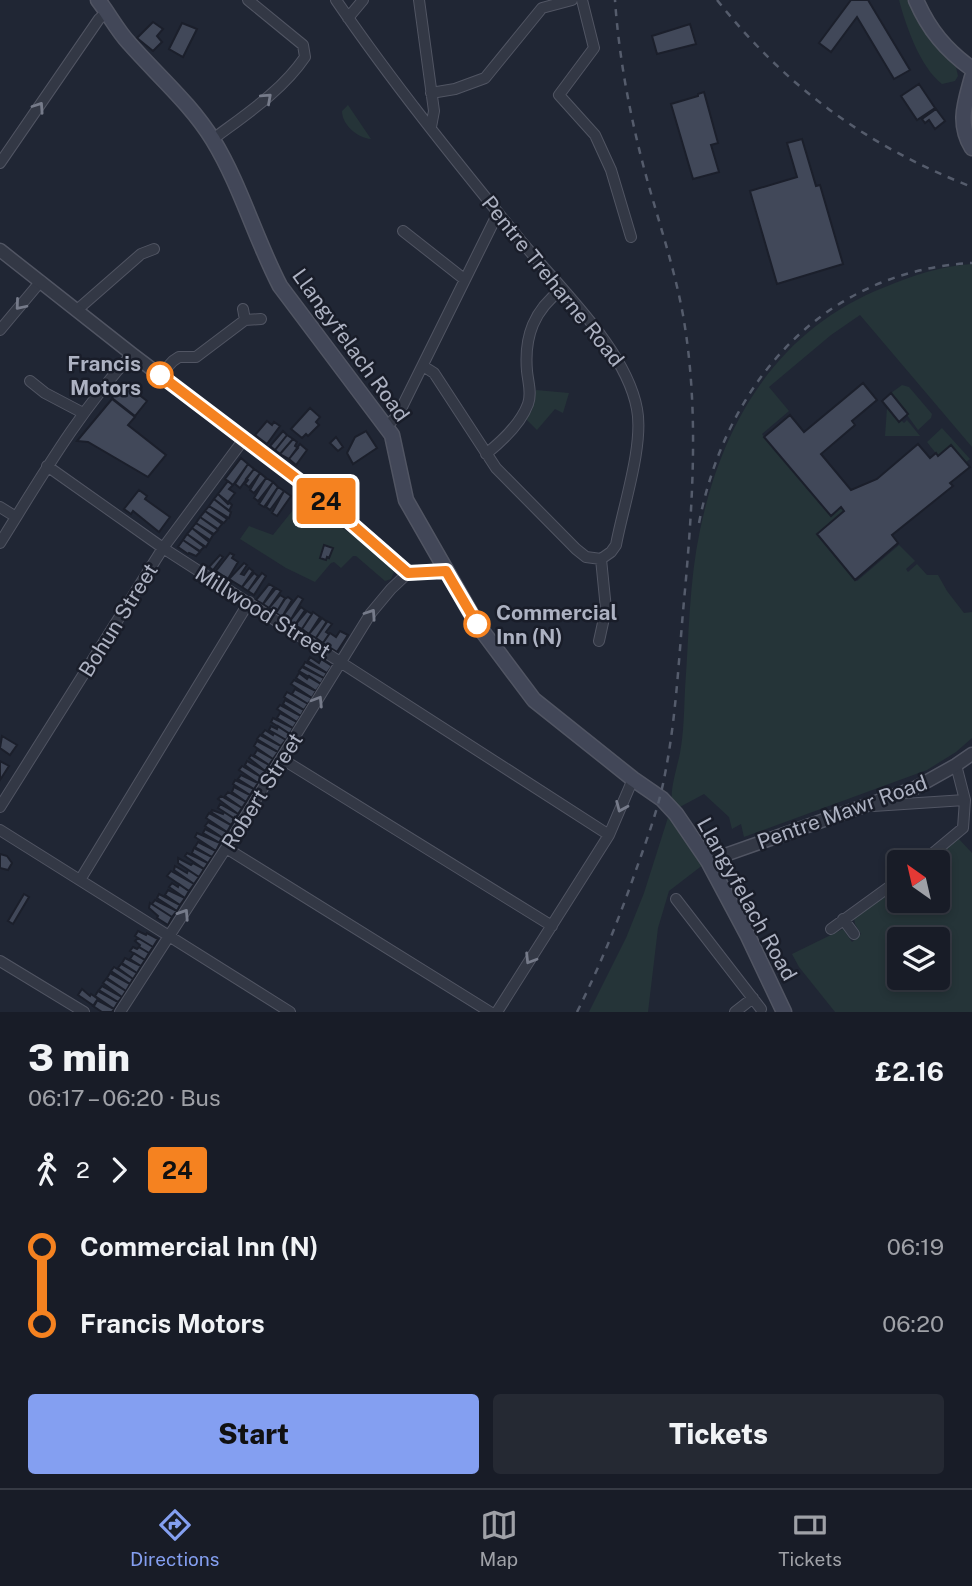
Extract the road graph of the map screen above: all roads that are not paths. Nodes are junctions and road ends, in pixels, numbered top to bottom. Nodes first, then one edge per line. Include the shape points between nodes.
1 (98, 0) edge
2 (248, 0) edge
3 (336, 0) edge
4 (363, 0) edge
5 (419, 0) edge
6 (572, 0) edge
7 (582, 0) edge
8 (916, 0) edge
9 (107, 12) junction
10 (348, 18) junction
11 (972, 69) edge
12 (972, 77) edge
13 (431, 93) junction
14 (431, 127) junction
15 (212, 139) junction
16 (972, 148) edge
17 (0, 163) edge
18 (498, 212) junction
19 (403, 231) dead end
20 (631, 237) dead end
21 (154, 249) dead end
22 (0, 250) edge
23 (464, 279) junction
24 (41, 281) junction
25 (562, 289) junction
26 (243, 309) dead end
27 (77, 310) junction
28 (261, 318) dead end
29 (245, 320) junction
30 (0, 330) edge
31 (132, 354) junction
32 (423, 366) junction
33 (160, 375) junction
34 (30, 381) dead end
35 (83, 413) junction
36 (387, 426) junction
37 (244, 439) junction
38 (486, 454) junction
39 (47, 466) junction
40 (0, 506) edge
41 (16, 517) junction
42 (0, 544) edge
43 (163, 548) junction
44 (601, 559) junction
45 (446, 571) junction
46 (408, 573) junction
47 (248, 602) junction
48 (599, 641) dead end
49 (342, 662) junction
50 (972, 754) edge
51 (282, 759) junction
52 (956, 765) junction
53 (633, 779) junction
54 (965, 800) junction
55 (0, 807) edge
56 (865, 807) junction
57 (0, 830) edge
58 (609, 835) junction
59 (226, 848) junction
60 (937, 850) edge
61 (708, 861) junction
62 (80, 880) junction
63 (887, 888) edge
64 (676, 898) dead end
65 (844, 919) junction
66 (552, 926) junction
67 (831, 929) dead end
68 (854, 934) dead end
69 (169, 937) junction
70 (0, 961) edge
71 (753, 999) junction
72 (761, 1009) dead end
73 (84, 1012) edge
74 (120, 1012) edge
75 (290, 1012) edge
76 (490, 1012) edge
77 (497, 1012) edge
78 (735, 1012) edge
79 (784, 1012) edge

1 - 9 main road, Llangyfelach Road
15 -> 2 street via 256,107 305,57 303,45
3 - 10 street, Pentre Treharne Road
4 - 10 street
5 - 13 street
6 - 13 street via 542,8 485,78
7 - 20 street via 594,48 559,95 595,135
8 - 11 main road via 934,35
9 - 15 main road, Llangyfelach Road
17 -> 9 street
10 - 14 street, Pentre Treharne Road
12 - 16 main road via 962,119
13 - 14 street
14 - 18 street, Pentre Treharne Road
15 - 36 main road, Llangyfelach Road via 280,286
18 - 23 street
18 - 25 street, Pentre Treharne Road
19 - 23 street
21 - 27 street via 141,254
22 - 24 street
23 - 32 street
24 - 27 street
24 -> 30 street
25 - 38 street via 541,308 530,328 528,405
25 - 44 street, Pentre Treharne Road via 620,361 638,411 636,449 616,545
26 - 29 street
27 - 31 street
28 - 29 street
29 - 33 street via 196,358 173,361
31 - 33 street
31 - 35 street
32 - 36 street via 398,415
32 - 38 street via 434,373
33 - 37 street
34 - 35 street
35 - 39 street
36 - 45 main road, Llangyfelach Road via 406,500
37 - 43 street, Bohun Street
37 - 46 street via 322,498
38 - 44 street via 576,549
39 - 41 street
39 - 43 street, Millwood Street
40 - 41 street
41 - 42 street
43 - 47 street, Millwood Street
43 - 55 street, Bohun Street
44 - 48 street via 610,610
45 - 46 street
45 - 53 main road, Llangyfelach Road via 477,624 534,701
49 -> 46 street, Robert Street via 371,613
47 - 49 street, Millwood Street
47 - 62 street
51 -> 49 street, Robert Street
49 - 58 street, Millwood Street
50 - 52 street, Pentre Mawr Road
51 - 59 street, Robert Street
51 - 66 street
52 - 54 street
52 - 56 street, Pentre Mawr Road via 915,788
53 -> 58 street
53 - 61 main road, Llangyfelach Road via 671,808
54 - 56 street
54 - 60 street via 963,828
56 - 61 street, Pentre Mawr Road
57 - 62 street
58 - 66 street
69 -> 59 street, Robert Street
59 - 76 street
61 - 79 main road, Llangyfelach Road
62 - 69 street
63 - 65 street
64 - 71 street
65 - 67 street
65 - 68 street
66 -> 77 street
69 - 74 street, Robert Street
69 - 75 street
70 - 73 street
71 - 72 street
71 - 78 street

